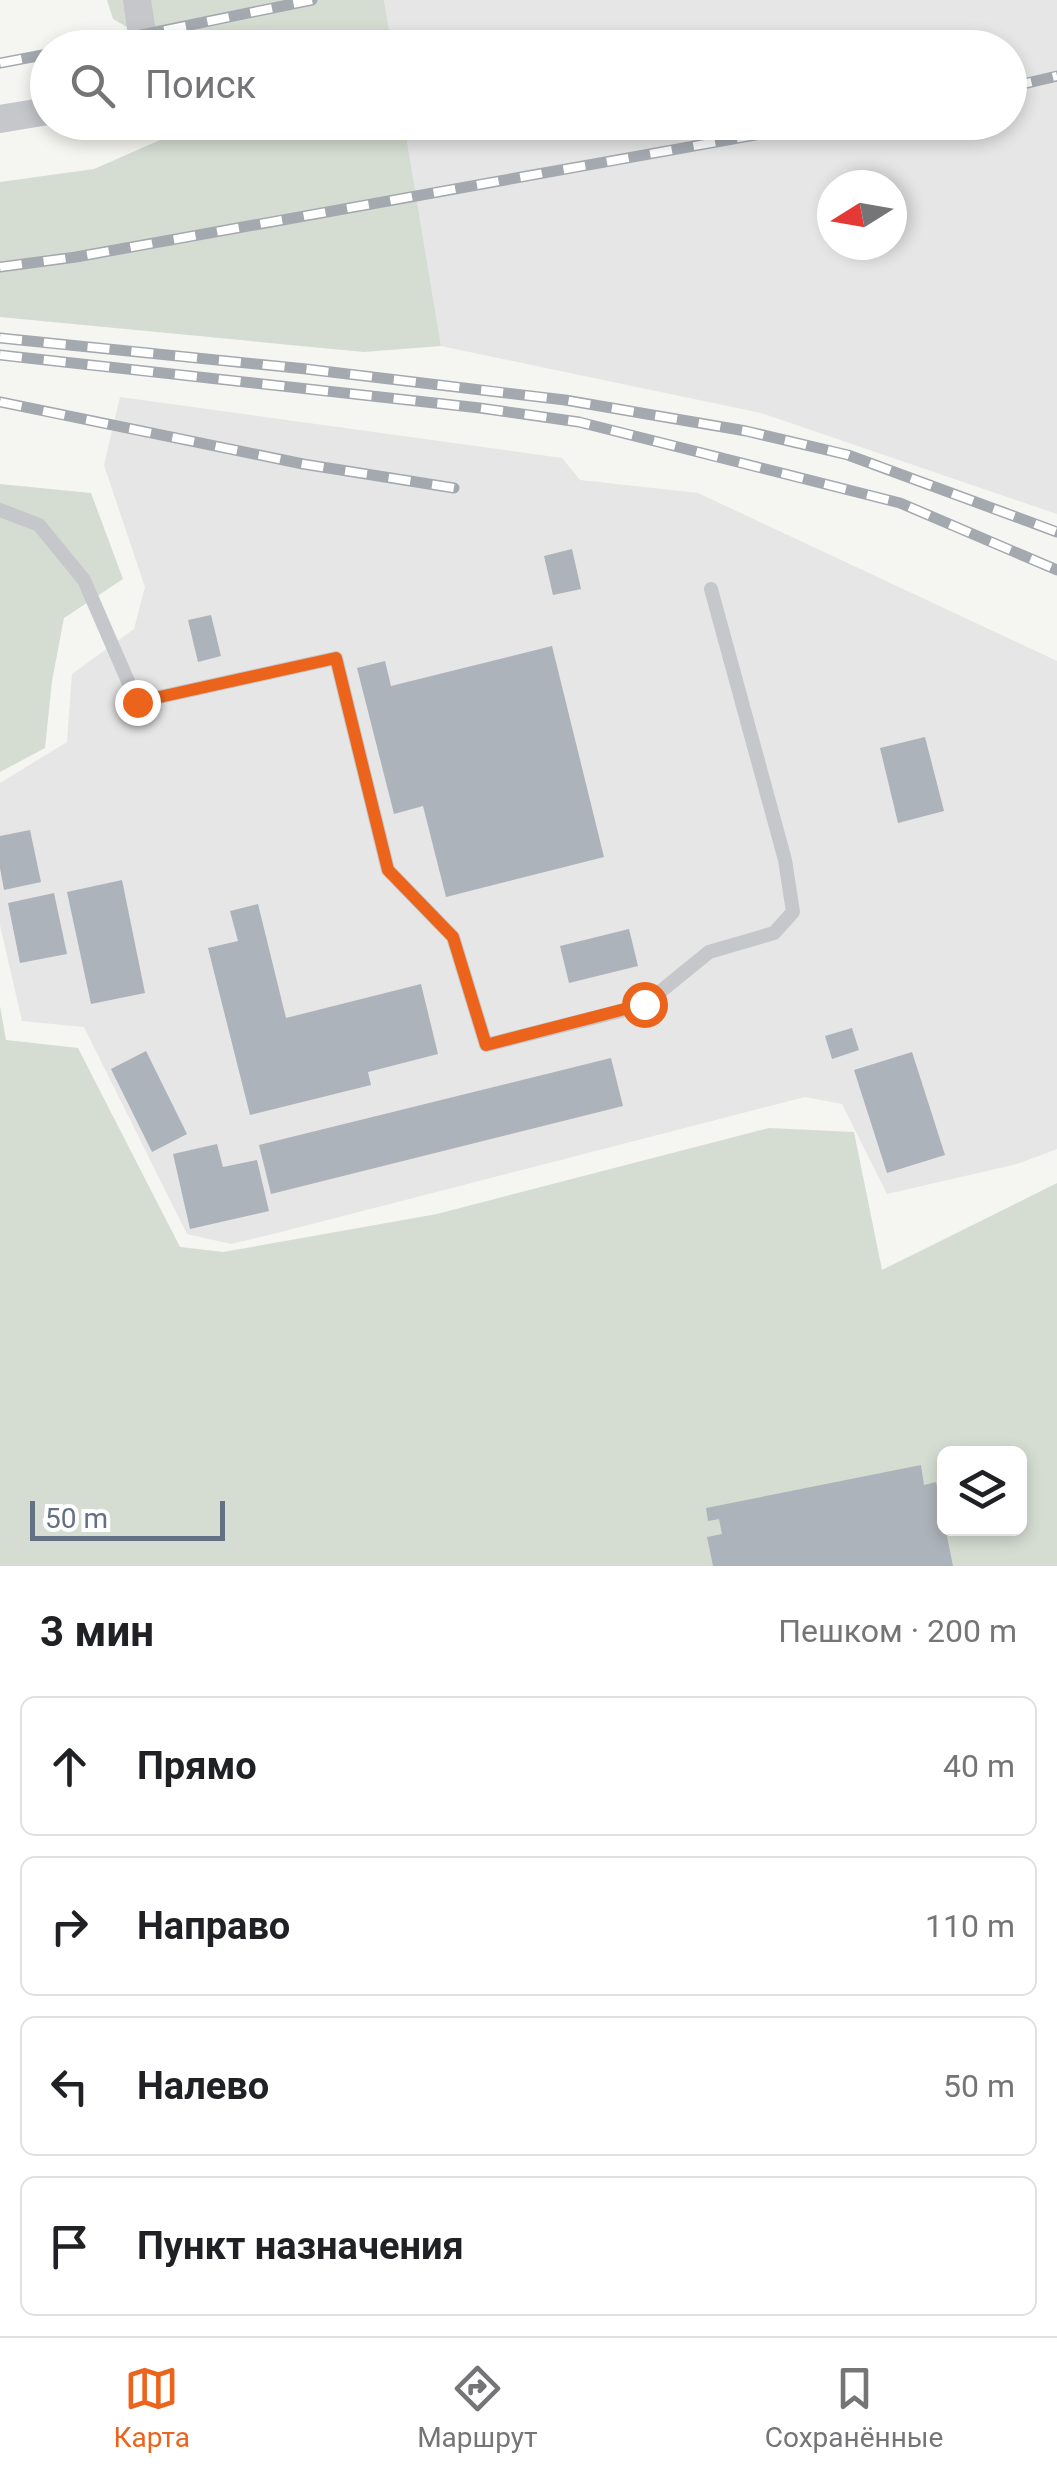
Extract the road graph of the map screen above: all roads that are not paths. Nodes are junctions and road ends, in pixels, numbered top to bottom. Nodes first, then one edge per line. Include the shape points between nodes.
1 (137, 0) edge
2 (141, 30) edge
3 (30, 114) edge
4 (0, 119) edge
5 (0, 510) edge
6 (711, 589) dead end

1 - 2 street
3 - 4 street
5 - 6 lane via 39,525 84,580 137,702 336,658 388,870 453,937 486,1045 644,1004 709,952 774,933 793,912 786,860

